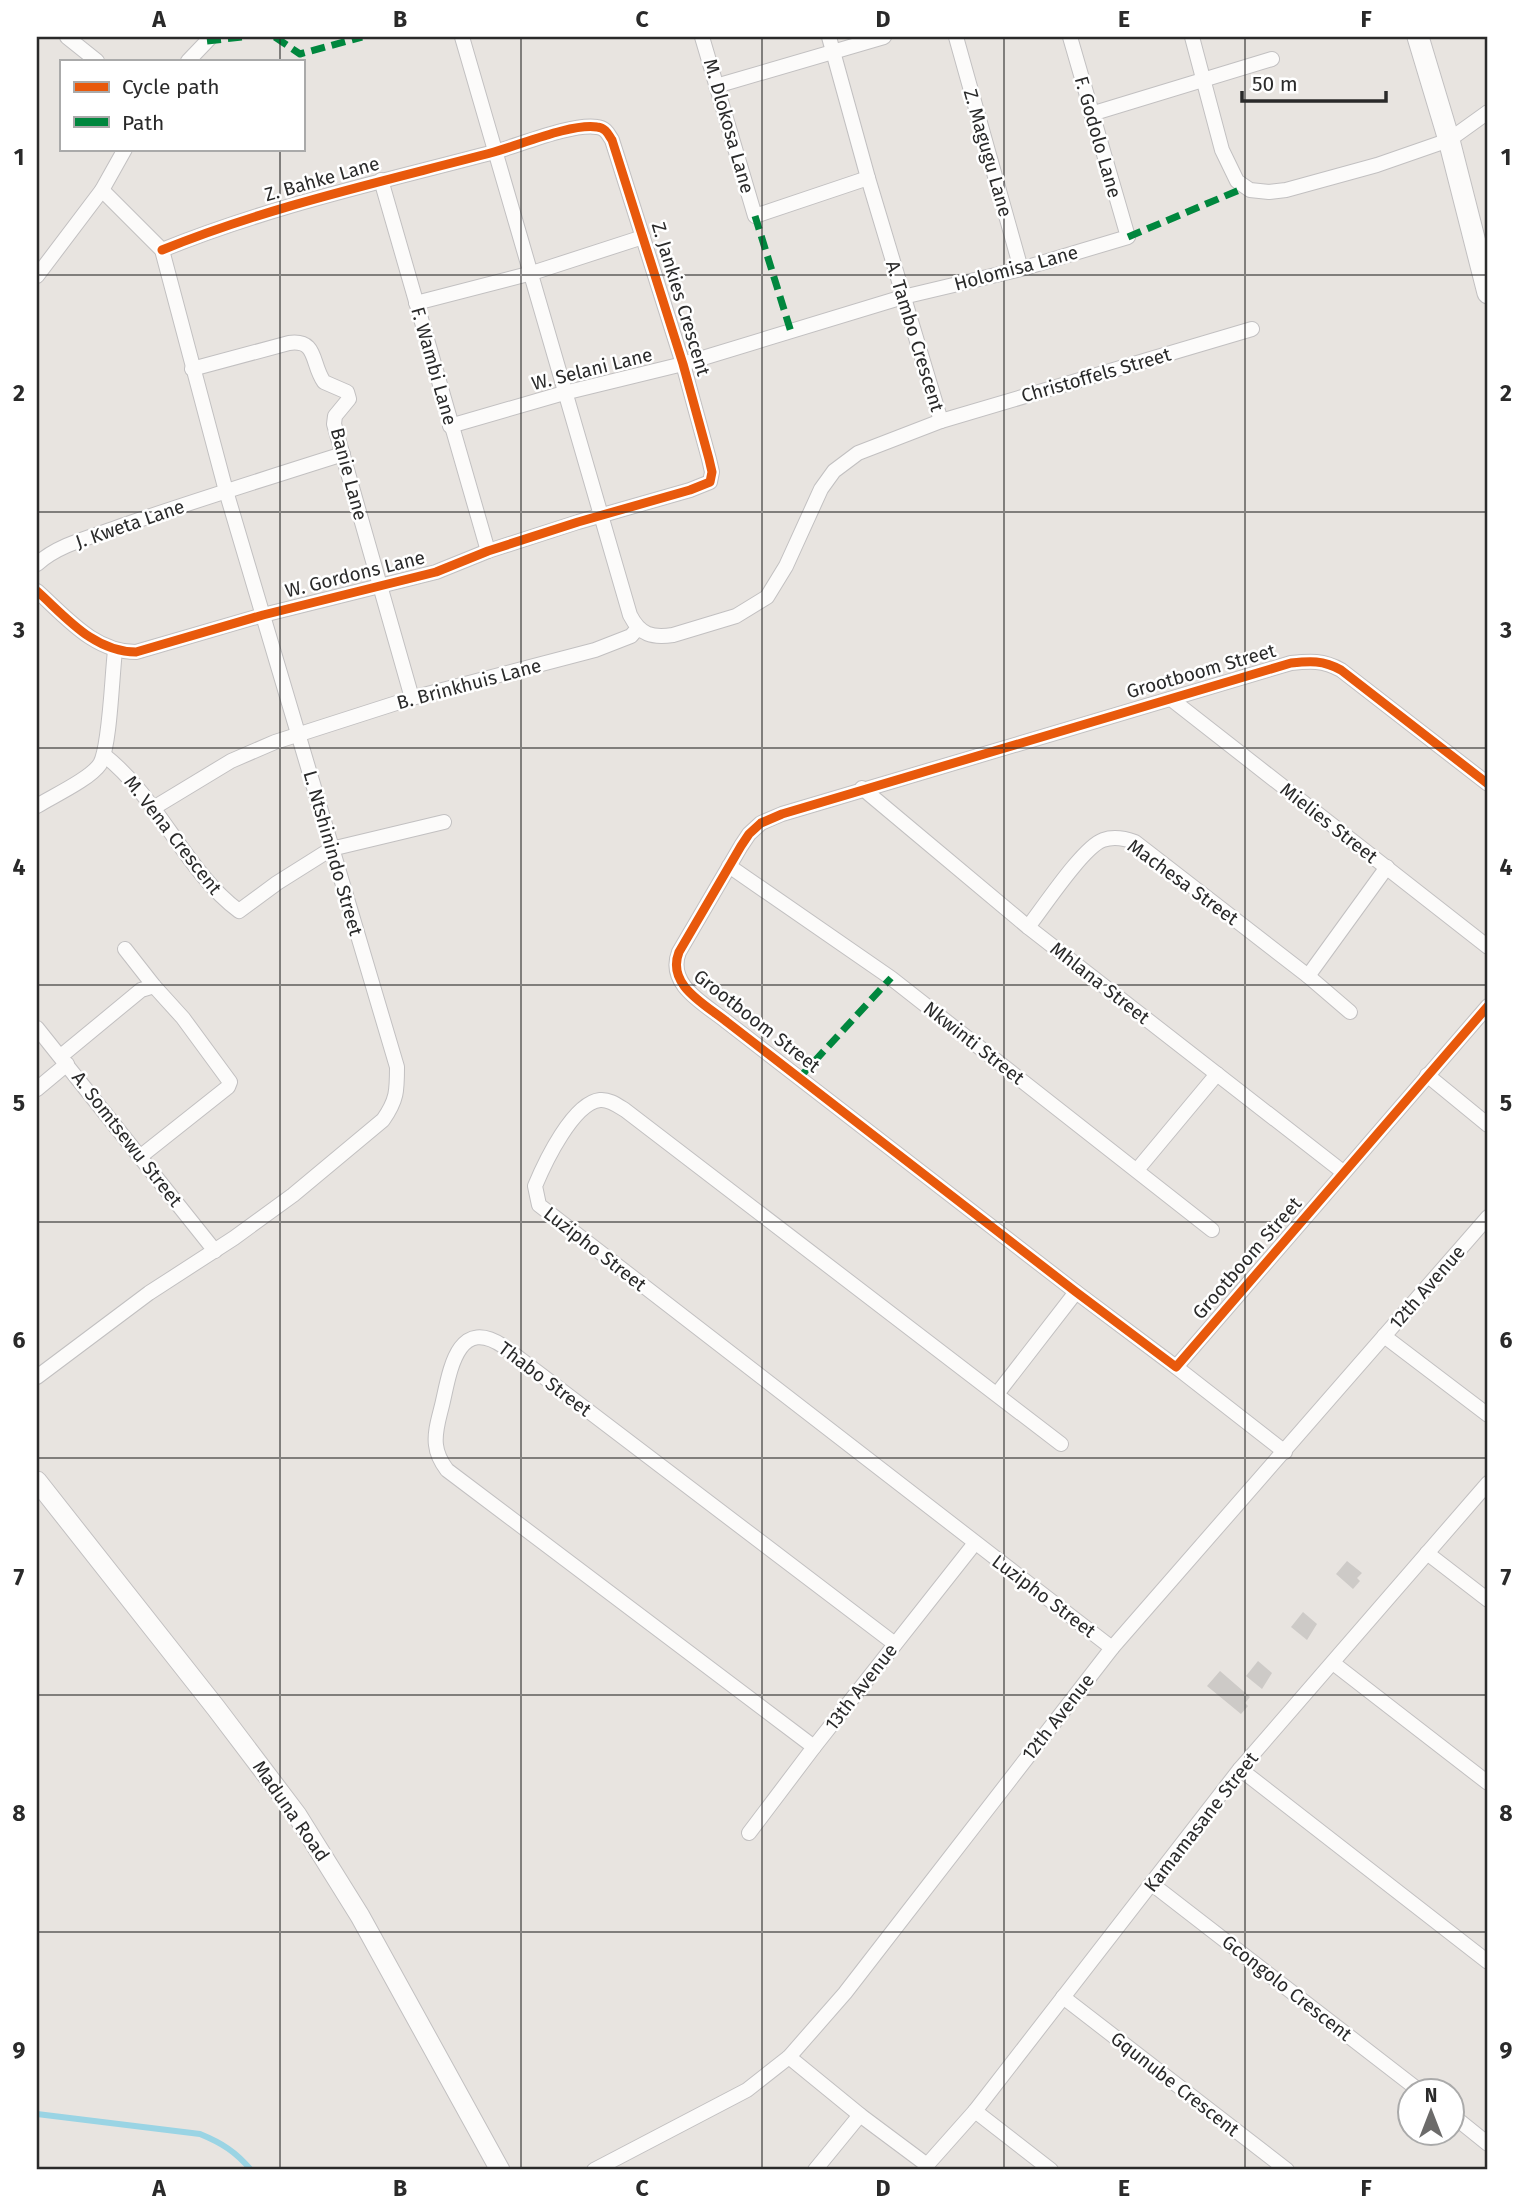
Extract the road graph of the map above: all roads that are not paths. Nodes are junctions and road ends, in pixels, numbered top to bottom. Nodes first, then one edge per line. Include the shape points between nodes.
1 (67, 37) edge
2 (211, 37) edge
3 (461, 37) edge
4 (702, 37) edge
5 (829, 37) edge
6 (884, 37) edge
7 (956, 37) edge
8 (1070, 37) edge
9 (1192, 37) edge
10 (1418, 37) edge
11 (834, 52) junction
12 (1272, 59) dead end
13 (96, 60) edge
14 (189, 60) edge
15 (1203, 78) junction
16 (716, 86) junction
17 (1488, 112) edge
18 (1091, 114) junction
19 (1449, 140) junction
20 (124, 150) edge
21 (495, 152) junction
22 (868, 178) junction
23 (381, 180) junction
24 (102, 190) junction
25 (643, 237) junction
26 (1128, 237) joint
27 (162, 250) junction
28 (1021, 269) junction
29 (532, 273) junction
30 (37, 276) edge
31 (1488, 293) edge
32 (903, 297) junction
33 (416, 303) junction
34 (1252, 329) dead end
35 (683, 364) junction
36 (192, 369) junction
37 (564, 393) junction
38 (941, 421) junction
39 (450, 425) junction
40 (343, 454) junction
41 (226, 491) junction
42 (601, 515) junction
43 (488, 551) junction
44 (37, 564) edge
45 (379, 587) junction
46 (38, 594) edge
47 (263, 615) junction
48 (637, 629) junction
49 (115, 651) junction
50 (412, 698) junction
51 (1171, 699) junction
52 (298, 736) junction
53 (104, 755) junction
54 (1488, 784) edge
55 (862, 788) junction
56 (37, 806) edge
57 (155, 807) junction
58 (444, 822) dead end
59 (331, 849) junction
60 (729, 866) junction
61 (1387, 867) junction
62 (1028, 927) junction
63 (1488, 947) edge
64 (125, 949) dead end
65 (1308, 976) junction
66 (154, 986) junction
67 (1488, 1006) edge
68 (1350, 1012) dead end
69 (37, 1028) edge
70 (64, 1060) junction
71 (1217, 1074) junction
72 (1427, 1075) junction
73 (37, 1089) edge
74 (1488, 1125) edge
75 (141, 1156) junction
76 (1137, 1170) junction
77 (1343, 1172) junction
78 (1488, 1217) edge
79 (1212, 1230) dead end
80 (215, 1251) junction
81 (1076, 1292) junction
82 (1384, 1336) junction
83 (1176, 1367) junction
84 (37, 1377) edge
85 (997, 1394) junction
86 (1488, 1415) edge
87 (1061, 1444) dead end
88 (1285, 1452) junction
89 (37, 1481) edge
90 (1488, 1483) edge
91 (975, 1543) junction
92 (1427, 1553) junction
93 (1488, 1600) edge
94 (895, 1644) junction
95 (1112, 1648) junction
96 (1333, 1663) junction
97 (814, 1747) junction
98 (1240, 1769) junction
99 (1488, 1783) edge
100 (749, 1833) dead end
101 (1152, 1885) junction
102 (1488, 1962) edge
103 (1063, 1997) junction
104 (789, 2057) junction
105 (1404, 2078) edge
106 (975, 2111) junction
107 (860, 2115) junction
108 (1466, 2127) edge
109 (1488, 2144) edge
110 (927, 2168) edge
111 (500, 2170) edge
112 (594, 2170) edge
113 (815, 2170) edge
114 (1051, 2170) edge
115 (1287, 2170) edge

1 - 13 street
2 - 14 street
3 - 21 street
4 - 16 street, M. Dlokosa Lane
5 - 11 street, A. Tambo Crescent
6 - 11 street
7 - 28 street, Z. Magugu Lane
8 - 18 street, F. Godolo Lane
9 - 15 street
10 - 19 main road
11 - 16 street
11 - 22 street, A. Tambo Crescent
12 - 15 street
15 - 18 street
15 - 19 street via 1222,150 1244,188 1286,190
16 - 22 street, M. Dlokosa Lane via 755,216
17 - 19 street
18 - 26 street, F. Godolo Lane
19 - 31 main road
20 - 24 street
21 - 23 street, Z. Bahke Lane
21 - 25 street, Z. Jankies Crescent via 570,130 592,127 606,131
21 - 29 street
22 - 32 street, A. Tambo Crescent
23 - 27 street, Z. Bahke Lane via 285,206
23 - 33 street, F. Wambi Lane
24 - 27 street
24 - 30 street
25 - 29 street
25 - 35 street, Z. Jankies Crescent
26 - 28 street, Holomisa Lane
27 - 36 street, L. Ntshinindo Street
28 - 32 street, Holomisa Lane
29 - 33 street
29 - 37 street
32 - 35 street, W. Selani Lane
32 - 38 street, A. Tambo Crescent
33 - 39 street, F. Wambi Lane
34 - 38 street, Christoffels Street
35 - 37 street, W. Selani Lane
35 - 42 street, Z. Jankies Crescent via 712,472 710,482
36 - 40 street, Banie Lane via 289,343 306,344 324,382 345,389 349,396 334,419
36 - 41 street, L. Ntshinindo Street
37 - 39 street, W. Selani Lane
37 - 42 street
38 - 48 street, A. Tambo Crescent via 865,450 834,471 821,489 774,590 747,611 673,635
39 - 43 street, F. Wambi Lane
40 - 41 street, J. Kweta Lane
40 - 45 street, Banie Lane
41 - 44 street, J. Kweta Lane via 70,545
41 - 47 street, L. Ntshinindo Street
42 - 43 street, W. Gordons Lane
42 - 48 street
43 - 45 street, W. Gordons Lane via 436,572
45 - 47 street, W. Gordons Lane
45 - 50 street, Banie Lane
46 - 49 street via 82,632
47 - 49 street, W. Gordons Lane via 136,652
47 - 52 street, L. Ntshinindo Street
48 - 50 street, B. Brinkhuis Lane via 631,636 595,650
49 - 53 street
50 - 52 street, B. Brinkhuis Lane
51 - 54 street, Grootboom Street via 1291,663 1329,663
51 - 55 street, Grootboom Street
51 - 61 street, Mielies Street
52 - 57 street, B. Brinkhuis Lane via 231,761
52 - 59 street, L. Ntshinindo Street
53 - 56 street via 88,775
53 - 57 street, M. Vena Crescent
55 - 60 street, Grootboom Street via 761,823 748,834
55 - 62 street, Mhlana Street
57 - 59 street, M. Vena Crescent via 222,898 239,911
58 - 59 street
59 - 80 street, L. Ntshinindo Street via 397,1067 397,1093 383,1121
60 - 76 street, Nkwinti Street via 891,978
60 - 81 street, Grootboom Street via 679,953 675,970 682,985
61 - 63 street, Mielies Street
61 - 65 street
62 - 65 street, Machesa Street via 1095,844 1123,838 1135,842
62 - 71 street, Mhlana Street
64 - 66 street
65 - 68 street, Machesa Street
66 - 70 street via 141,990
66 - 75 street via 230,1082
67 - 72 street, Grootboom Street
69 - 70 street, A. Somtsewu Street
70 - 73 street
70 - 75 street, A. Somtsewu Street
71 - 76 street
71 - 77 street, Mhlana Street
72 - 74 street
72 - 77 street, Grootboom Street
75 - 80 street, A. Somtsewu Street
76 - 79 street, Nkwinti Street
77 - 83 street, Grootboom Street
78 - 82 street, 12th Avenue
80 - 84 street, L. Ntshinindo Street via 149,1293
81 - 83 street, Grootboom Street
81 - 85 street
82 - 86 street
82 - 88 street, 12th Avenue
83 - 88 street, Grootboom Street
85 - 87 street, Luzipho Street
85 - 91 street, Luzipho Street via 611,1102 590,1103 576,1112 538,1179 539,1205
88 - 95 street, 12th Avenue
89 - 111 street, Maduna Road via 297,1815 427,2035
90 - 92 street, Kamamasane Street
91 - 94 street, 13th Avenue
91 - 95 street, Luzipho Street
92 - 93 street
92 - 96 street, Kamamasane Street
94 - 97 street, 13th Avenue
94 - 97 street, Thabo Street via 497,1342 478,1338 459,1348 451,1364 435,1443 447,1469
95 - 104 street, 12th Avenue via 845,1993
96 - 98 street, Kamamasane Street
96 - 99 street
97 - 100 street, 13th Avenue
98 - 101 street, Kamamasane Street
98 - 102 street
101 - 103 street, Kamamasane Street
101 - 105 street, Gcongolo Crescent
103 - 106 street, Kamamasane Street
103 - 115 street, Gqunube Crescent
104 - 107 street
104 - 112 street, 12th Avenue via 747,2090
106 - 110 street, Kamamasane Street
106 - 114 street
107 - 110 street
107 - 113 street
108 - 109 street

